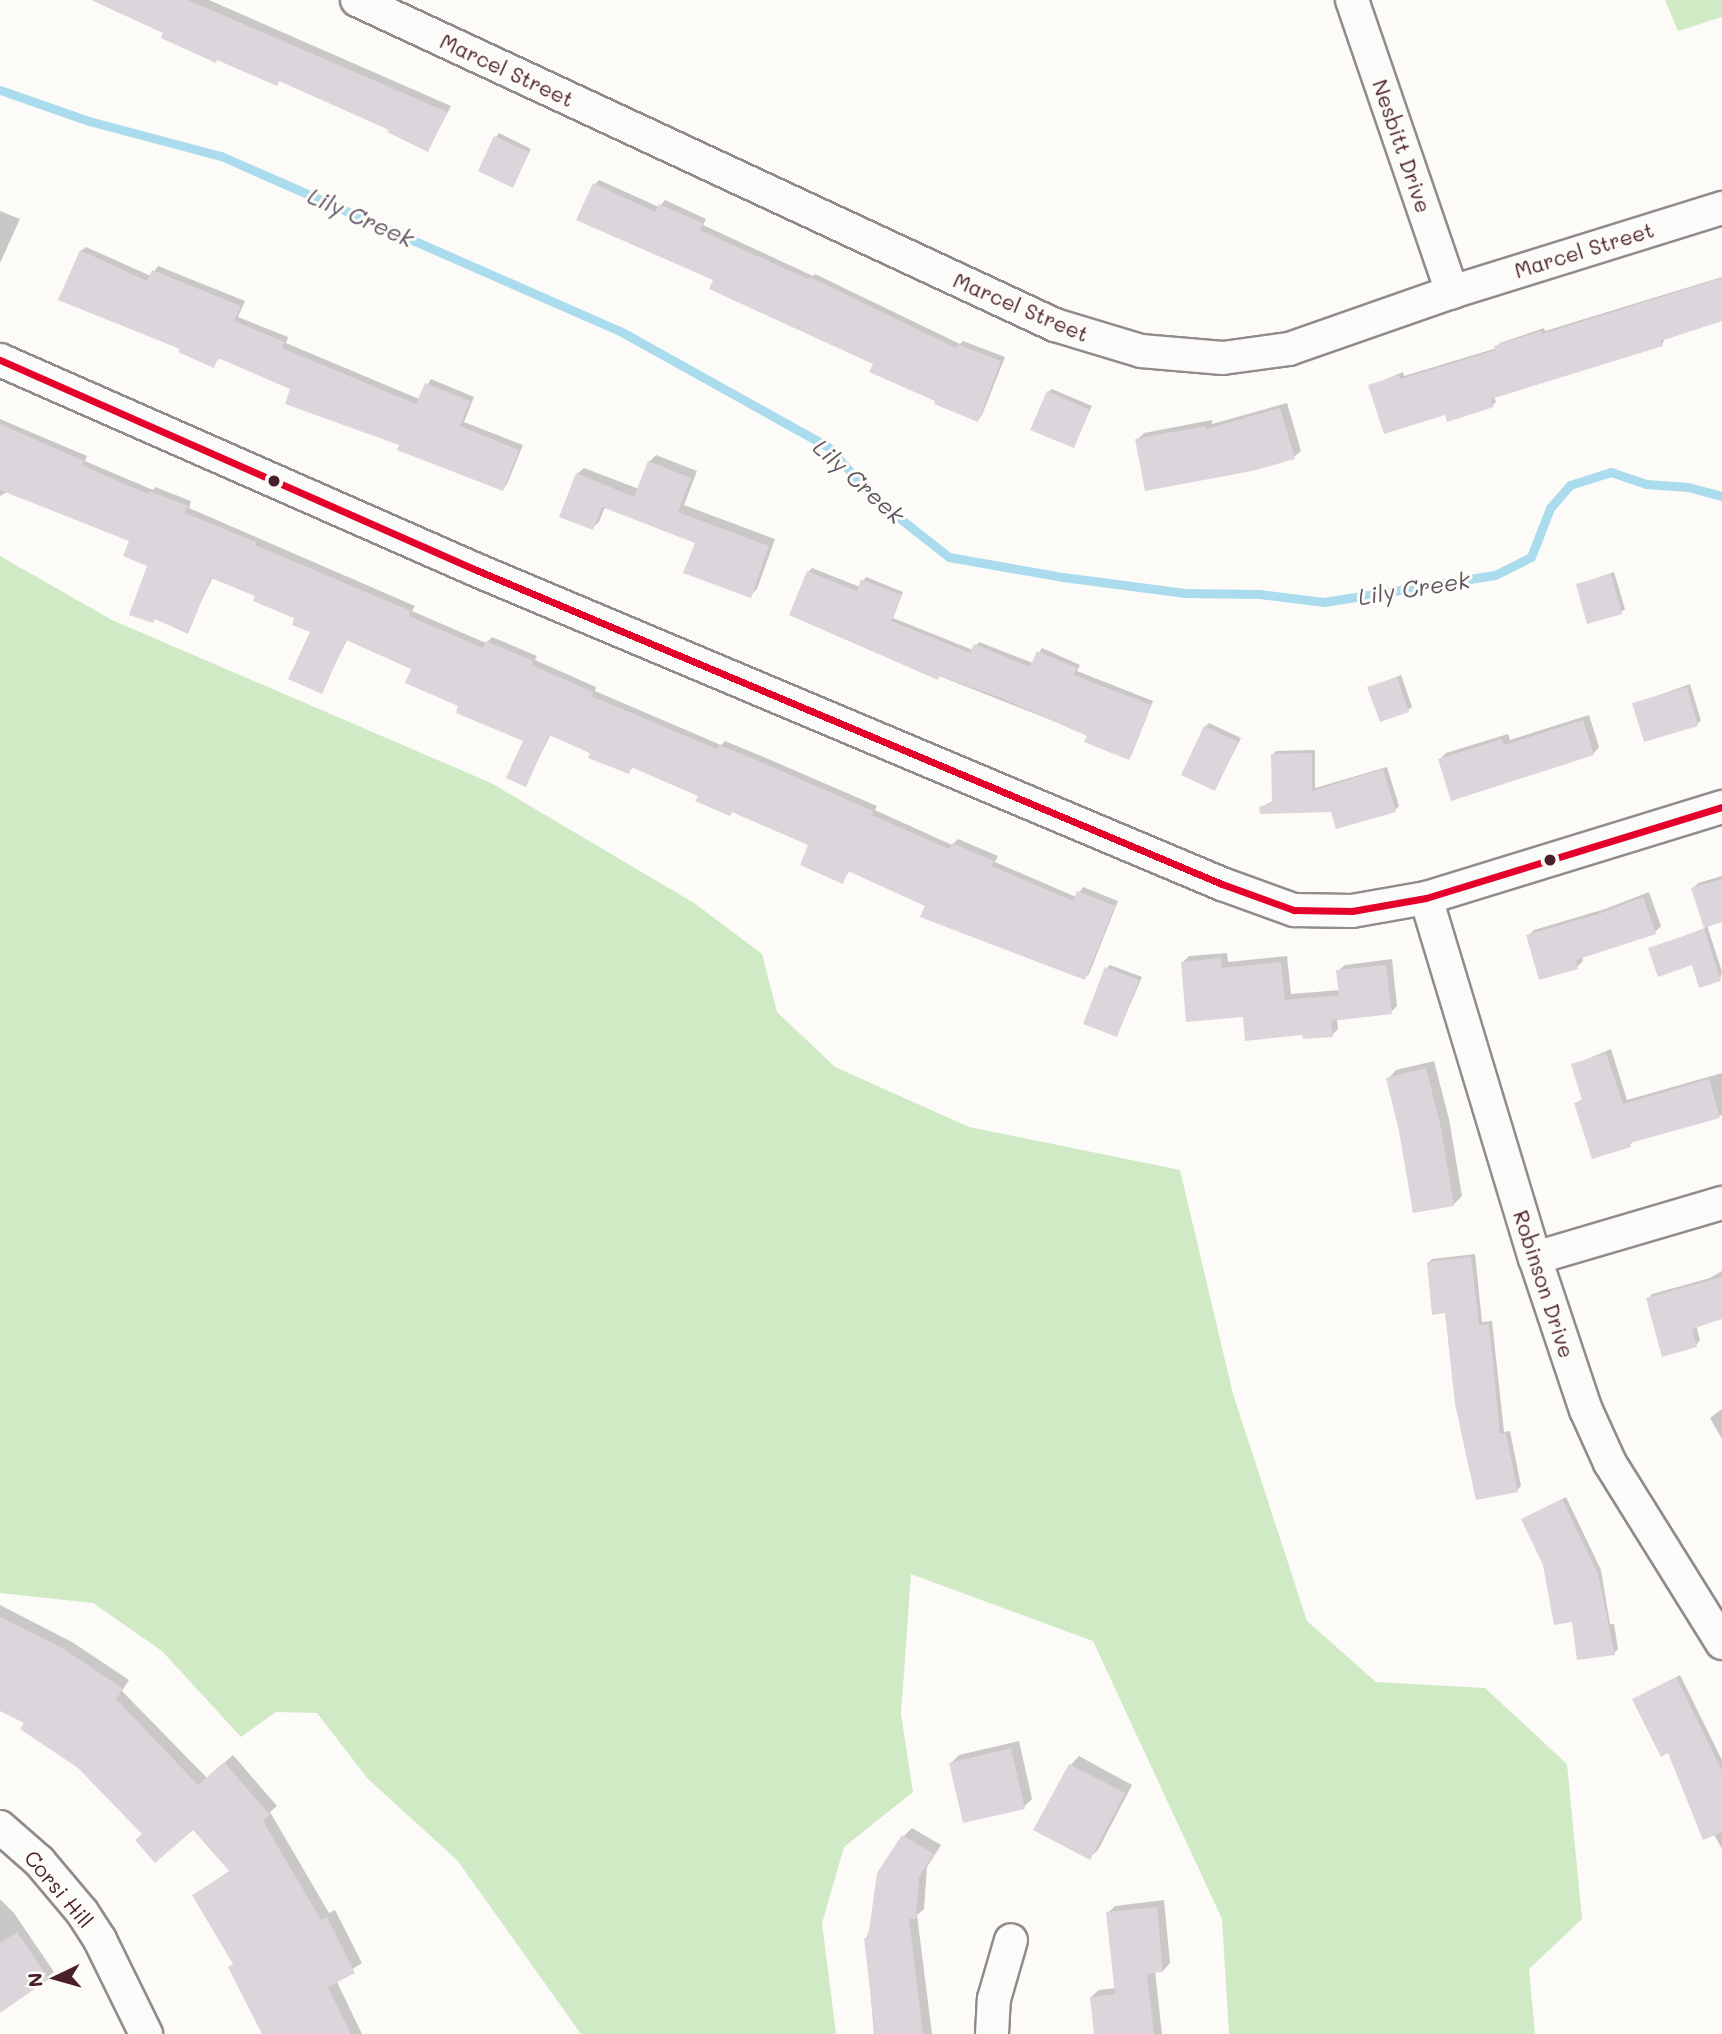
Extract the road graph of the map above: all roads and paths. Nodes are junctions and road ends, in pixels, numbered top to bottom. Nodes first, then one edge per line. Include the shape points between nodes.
1 (357, 0) edge
2 (1352, 0) edge
3 (1722, 208) edge
4 (1452, 292) junction
5 (0, 360) edge
6 (1722, 807) edge
7 (1426, 898) junction
8 (1722, 1203) edge
9 (1535, 1258) junction
10 (1722, 1643) edge
11 (0, 1827) edge
12 (1011, 1940) dead end
13 (135, 2031) edge
14 (992, 2034) edge

1 - 4 street, Marcel Street via 1055,326 1101,341 1190,357 1255,355 1289,349
2 - 4 street, Nesbitt Drive
3 - 4 street, Marcel Street
5 - 7 street via 474,569 1269,902 1323,913 1378,909
6 - 7 street
7 - 9 street, Robinson Drive
8 - 9 street
9 - 10 street, Robinson Drive via 1582,1400 1610,1464
11 - 13 street, Corsi Hill via 39,1861 82,1912 100,1940
12 - 14 street via 994,1999

